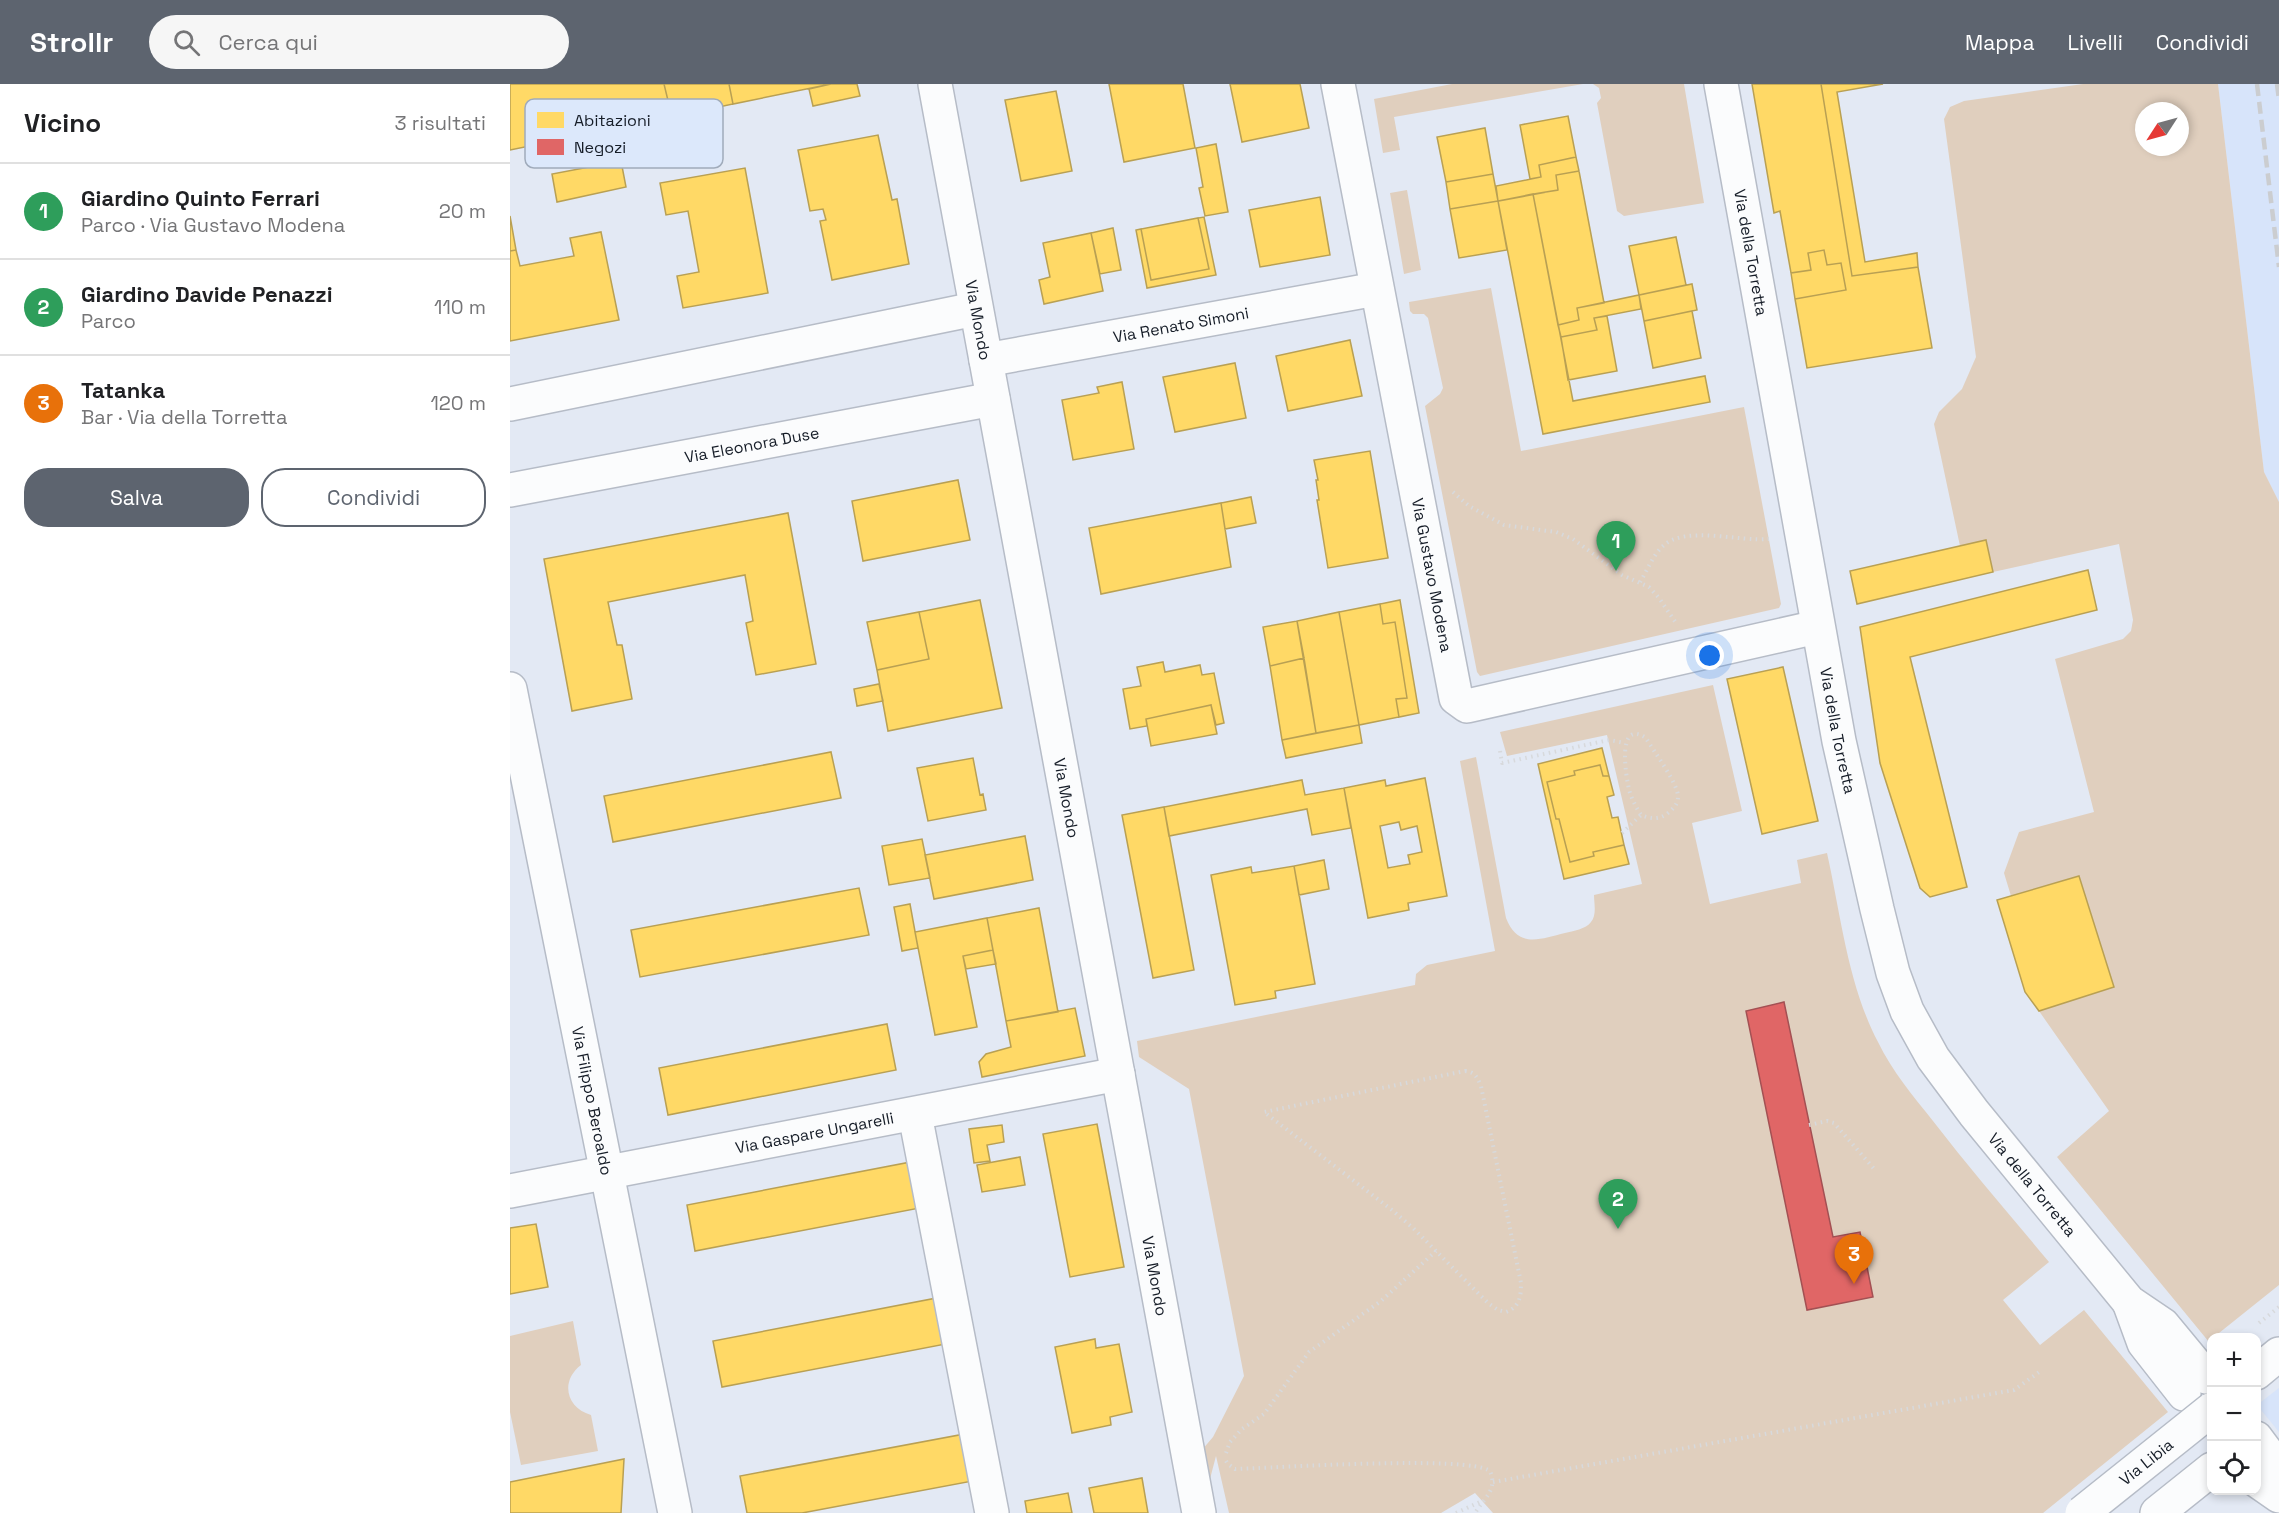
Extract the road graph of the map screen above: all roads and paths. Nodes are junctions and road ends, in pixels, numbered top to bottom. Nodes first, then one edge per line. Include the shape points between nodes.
1 (935, 84) edge
2 (1338, 84) edge
3 (1721, 84) edge
4 (1376, 289) junction
5 (975, 309) junction
6 (986, 360) junction
7 (993, 399) junction
8 (510, 404) edge
9 (510, 490) edge
10 (1443, 490) dead end
11 (1776, 538) dead end
12 (1640, 582) junction
13 (1817, 627) junction
14 (1679, 631) dead end
15 (510, 689) edge
16 (1625, 743) junction
17 (1500, 752) dead end
18 (1641, 815) junction
19 (1622, 833) dead end
20 (1118, 1074) junction
21 (1809, 1125) dead end
22 (918, 1130) dead end
23 (1876, 1171) dead end
24 (606, 1172) junction
25 (510, 1191) edge
26 (1436, 1251) junction
27 (2279, 1354) edge
28 (2261, 1368) edge
29 (2042, 1370) dead end
30 (2201, 1393) edge
31 (2258, 1441) edge
32 (2279, 1469) edge
33 (2207, 1472) edge
34 (1493, 1482) junction
35 (2261, 1483) edge
36 (2279, 1496) edge
37 (1482, 1500) junction
38 (675, 1513) edge
39 (992, 1513) edge
40 (1199, 1513) edge
41 (1456, 1513) edge
42 (1475, 1513) edge
43 (2082, 1513) edge
44 (2157, 1513) edge

1 - 5 street, Via Mondo
2 - 4 street, Via Gustavo Modena
3 - 13 street, Via della Torretta
4 - 6 street, Via Renato Simoni
4 - 13 street, Via Gustavo Modena via 1456,698 1467,706
5 - 6 street, Via Mondo
5 - 8 street
6 - 7 street, Via Mondo
7 - 9 street, Via Eleonora Duse
7 - 20 street, Via Mondo
10 - 12 path via 1452,491 1469,506 1504,525 1556,532 1573,539 1622,575
11 - 12 path via 1742,540 1711,535 1675,539 1663,546
12 - 14 path via 1659,598
13 - 30 street, Via della Torretta via 1875,899 1907,1011 1954,1087 2129,1302 2144,1343
15 - 24 street, Via Filippo Beroaldo
16 - 17 path via 1609,740 1502,763
16 - 18 path via 1629,791
16 - 18 path via 1634,735 1646,738 1676,789 1678,799 1665,815 1655,819
18 - 19 path
20 - 24 street, Via Gaspare Ungarelli
20 - 40 street, Via Mondo
21 - 23 path via 1827,1121 1834,1124
22 - 39 street
24 - 25 street, Via Gaspare Ungarelli
24 - 38 street, Via Filippo Beroaldo
26 - 26 path via 1493,1307 1506,1312 1518,1303 1521,1283 1512,1236 1481,1086 1472,1071 1264,1112 1392,1210
26 - 34 path via 1382,1301 1309,1352 1264,1414 1230,1442 1225,1458 1235,1469 1434,1463 1477,1466 1490,1472
27 - 28 street
29 - 34 path via 2014,1390
30 - 43 street, Via Libia, bridge
31 - 32 street
33 - 44 street
34 - 37 path via 1490,1494
35 - 36 street
37 - 41 path
37 - 42 path

